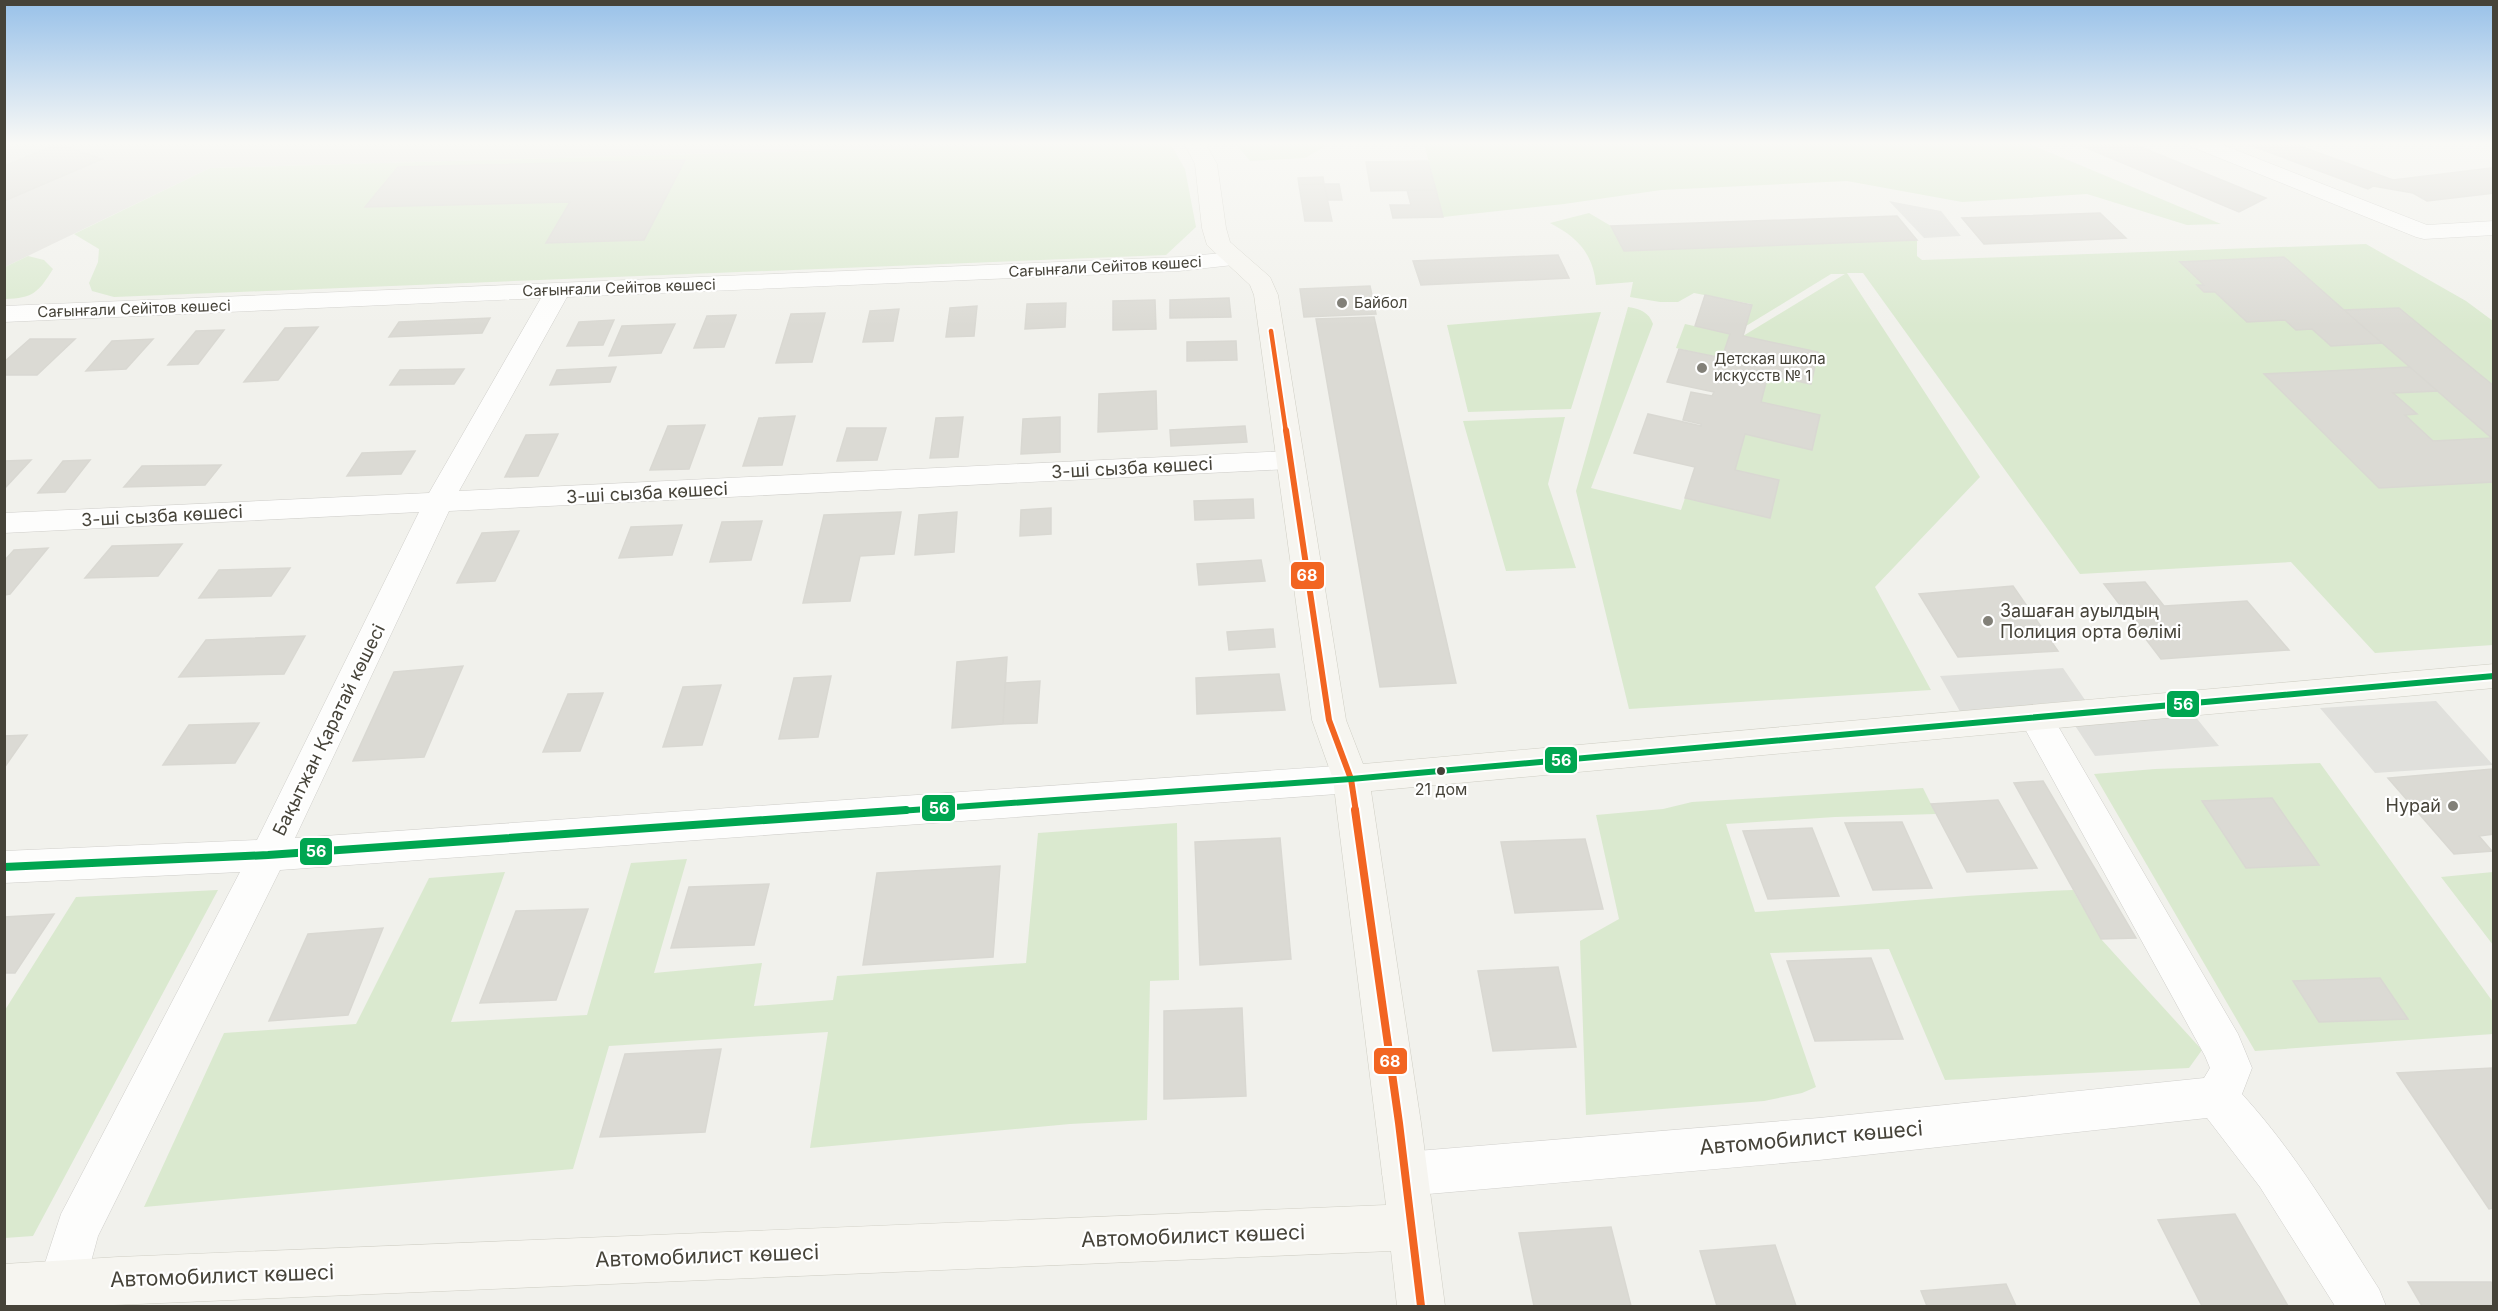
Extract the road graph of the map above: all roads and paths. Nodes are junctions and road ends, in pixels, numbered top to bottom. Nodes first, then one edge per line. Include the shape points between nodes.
1 (1212, 204) edge
2 (2354, 204) edge
3 (2493, 228) edge
4 (1234, 259) junction
5 (558, 291) junction
6 (4, 314) edge
7 (1289, 460) junction
8 (438, 503) junction
9 (4, 523) edge
10 (2493, 676) edge
11 (2036, 718) junction
12 (1351, 779) junction
13 (268, 855) junction
14 (4, 867) edge
15 (2216, 1097) junction
16 (1405, 1174) junction
17 (1410, 1227) junction
18 (4, 1288) edge
19 (58, 1295) edge
20 (1421, 1306) edge
21 (2362, 1306) edge

1 - 4 street via 1219,245
2 - 3 street via 2424,232
4 - 5 street, Сағынғали Сейітов көшесі
4 - 7 street via 1261,282 1266,295
5 - 6 street, Сағынғали Сейітов көшесі
5 - 8 street, Бақытжан Қаратай көшесі
7 - 8 street, 3-ші сызба көшесі
7 - 12 street via 1329,720
8 - 9 street, 3-ші сызба көшесі
8 - 13 street, Бақытжан Қаратай көшесі
10 - 11 street
11 - 12 street
11 - 15 street via 2223,1047 2230,1068
12 - 13 street
12 - 16 street
13 - 14 street
13 - 19 street, Бақытжан Қаратай көшесі via 76,1230
15 - 16 street, Автомобилист көшесі via 1819,1139
15 - 21 street via 2262,1151
16 - 17 street
17 - 19 street, Автомобилист көшесі
17 - 20 street
18 - 19 street, Автомобилист көшесі

